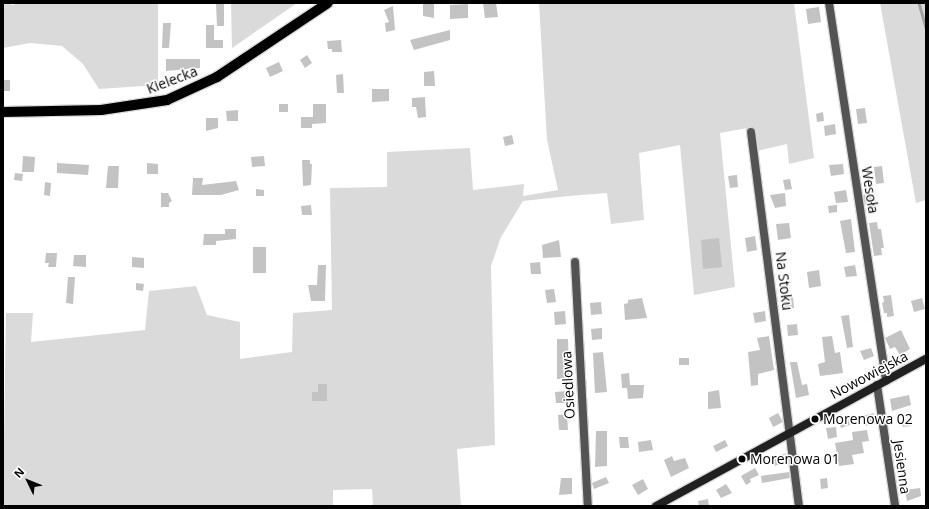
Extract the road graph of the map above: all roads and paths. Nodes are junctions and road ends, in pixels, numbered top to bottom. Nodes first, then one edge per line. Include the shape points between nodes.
1 (328, 3) edge
2 (828, 3) edge
3 (3, 112) edge
4 (751, 132) dead end
5 (575, 262) dead end
6 (926, 359) edge
7 (886, 381) junction
8 (877, 385) junction
9 (790, 433) junction
10 (588, 506) edge
11 (656, 506) edge
12 (799, 506) edge
13 (895, 506) edge

1 - 3 main road, Kielecka via 217,77 167,100 101,110
2 - 7 street, Wesoła
4 - 9 street, Na Stoku
5 - 10 street, Osiedlowa
6 - 7 street, Nowowiejska
7 - 8 street, Nowowiejska
8 - 9 street, Nowowiejska
8 - 13 street, Jesienna
9 - 11 street, Nowowiejska
9 - 12 street, Na Stoku

